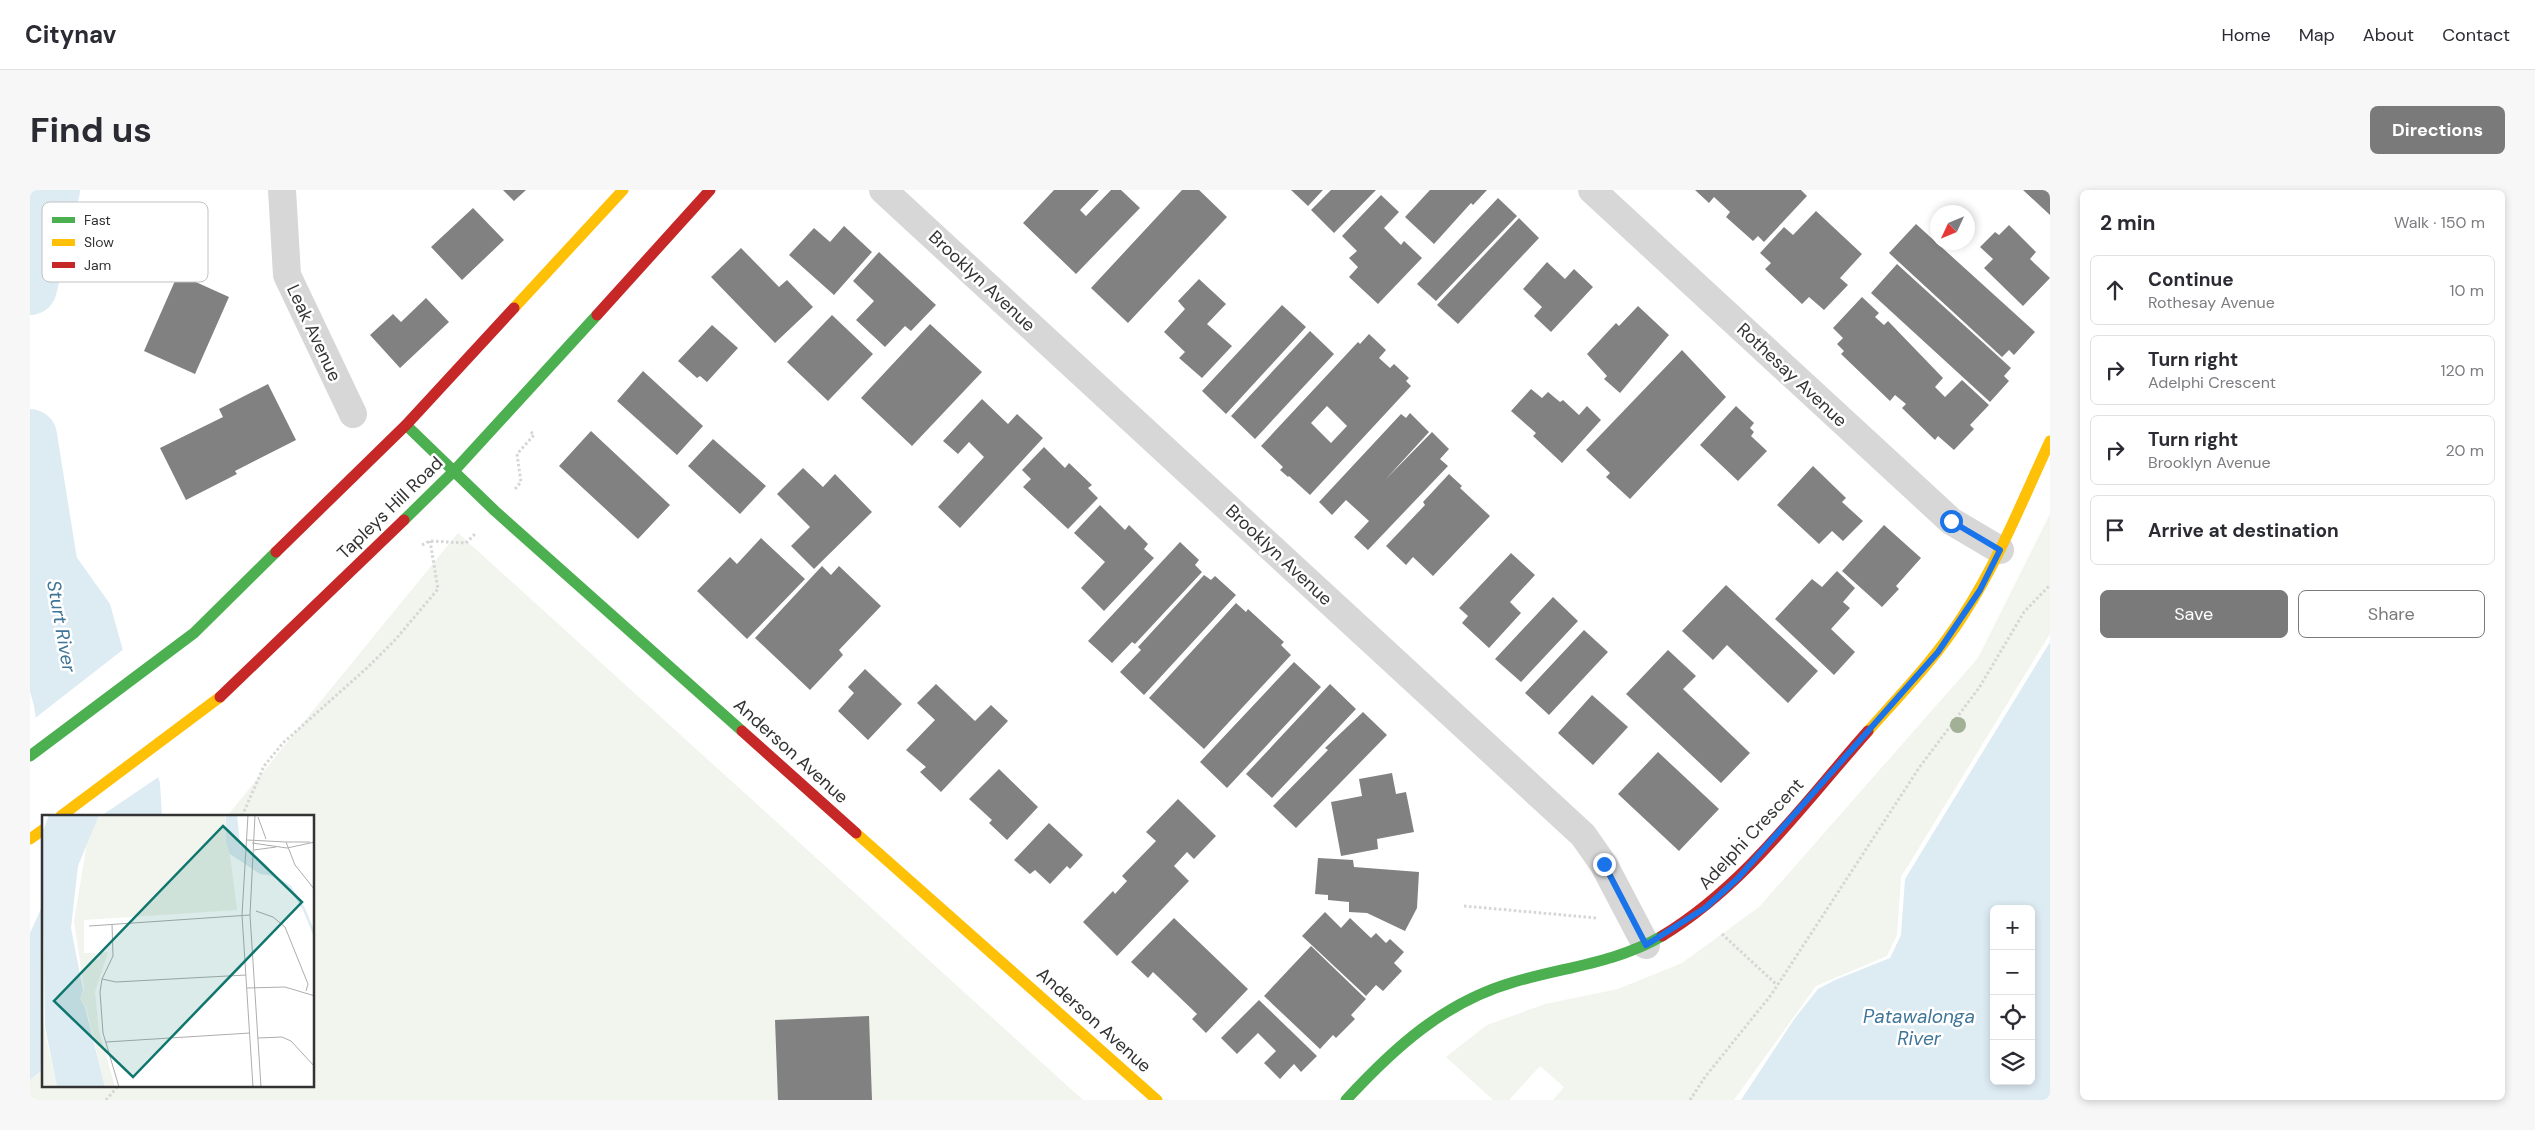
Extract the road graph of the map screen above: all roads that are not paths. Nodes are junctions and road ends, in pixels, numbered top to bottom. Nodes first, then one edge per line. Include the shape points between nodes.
1 (282, 190) edge
2 (623, 190) edge
3 (710, 190) edge
4 (883, 190) edge
5 (1592, 190) edge
6 (352, 414) dead end
7 (406, 425) junction
8 (2050, 441) edge
9 (454, 471) junction
10 (2000, 550) junction
11 (30, 756) edge
12 (62, 815) edge
13 (1646, 945) junction
14 (1157, 1100) edge
15 (1346, 1100) edge

1 - 6 street, Leak Avenue via 287,275
2 - 7 street
3 - 9 street, Tapleys Hill Road
4 - 13 street, Brooklyn Avenue via 1583,835 1604,864
5 - 10 street, Rothesay Avenue via 1951,521
7 - 9 street, Anderson Avenue
7 - 11 street via 194,633
8 - 10 street, Adelphi Crescent
9 - 12 street, Tapleys Hill Road via 230,689
9 - 14 street, Anderson Avenue
10 - 13 street, Adelphi Crescent via 1980,590 1938,652 1738,878 1705,908
13 - 15 street, Adelphi Crescent via 1605,960 1485,991 1446,1010 1412,1034

